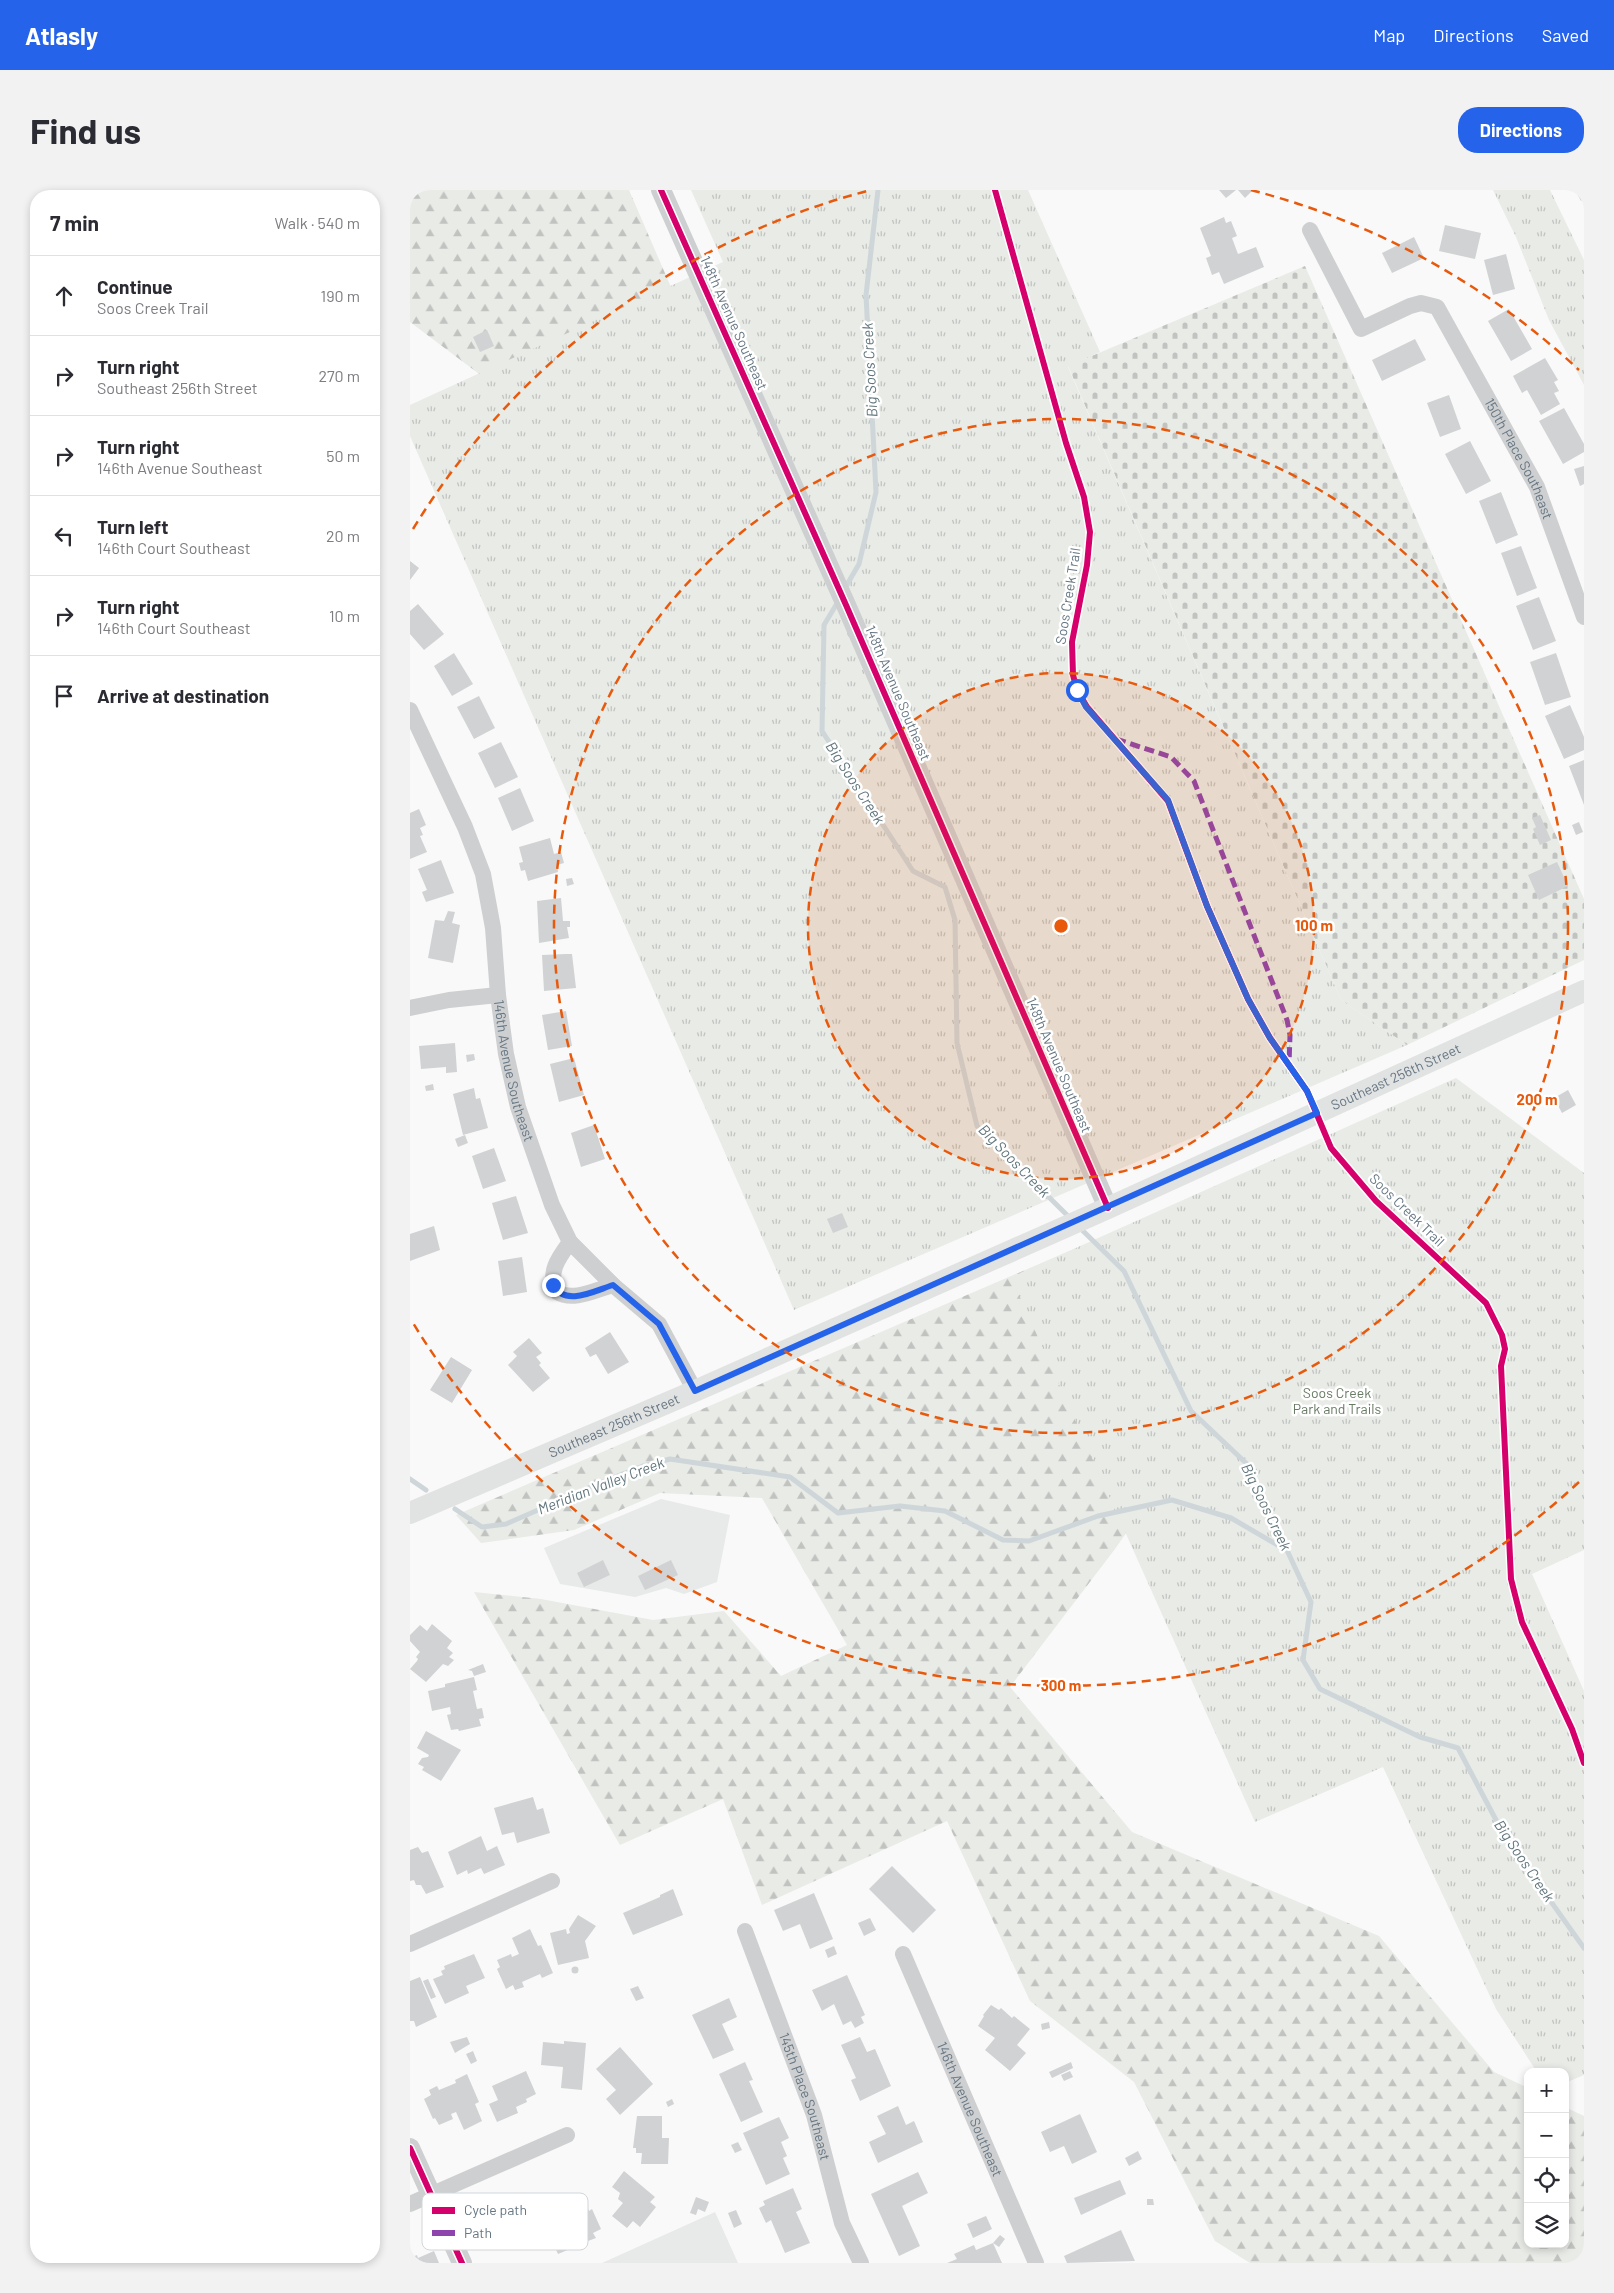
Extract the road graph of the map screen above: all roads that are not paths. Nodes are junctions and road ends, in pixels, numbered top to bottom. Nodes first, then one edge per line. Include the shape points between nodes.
1 (661, 190) edge
2 (1310, 230) dead end
3 (1581, 599) edge
4 (1584, 617) edge
5 (410, 710) edge
6 (1584, 991) edge
7 (498, 995) junction
8 (410, 1008) edge
9 (1098, 1212) junction
10 (570, 1242) junction
11 (613, 1285) junction
12 (695, 1391) junction
13 (410, 1513) edge
14 (552, 1881) dead end
15 (745, 1931) dead end
16 (410, 1944) edge
17 (903, 1954) dead end
18 (567, 2134) dead end
19 (410, 2148) edge
20 (431, 2193) edge
21 (436, 2193) edge
22 (422, 2199) edge
23 (410, 2204) edge
24 (456, 2250) edge
25 (462, 2263) edge
26 (861, 2263) edge
27 (1036, 2263) edge

1 - 9 street, 148th Avenue Southeast via 846,605
2 - 3 street, 150th Place Southeast via 1361,329 1420,303 1437,307 1537,487
3 - 4 street, 150th Place Southeast
5 - 7 street, 146th Avenue Southeast via 465,827 483,874 493,928
6 - 9 main road, Southeast 256th Street
7 - 8 street
7 - 10 street, 146th Avenue Southeast via 518,1107 552,1205
9 - 12 main road, Southeast 256th Street
10 - 11 street, 146th Avenue Southeast
10 - 11 street via 557,1260 553,1275 557,1292 574,1297
11 - 12 street, 146th Avenue Southeast via 659,1324
12 - 13 main road, Southeast 256th Street
14 - 16 street
15 - 26 street, 145th Place Southeast via 814,2115 842,2223
17 - 27 street, 146th Avenue Southeast
18 - 21 street
19 - 20 street
22 - 23 street
24 - 25 street

